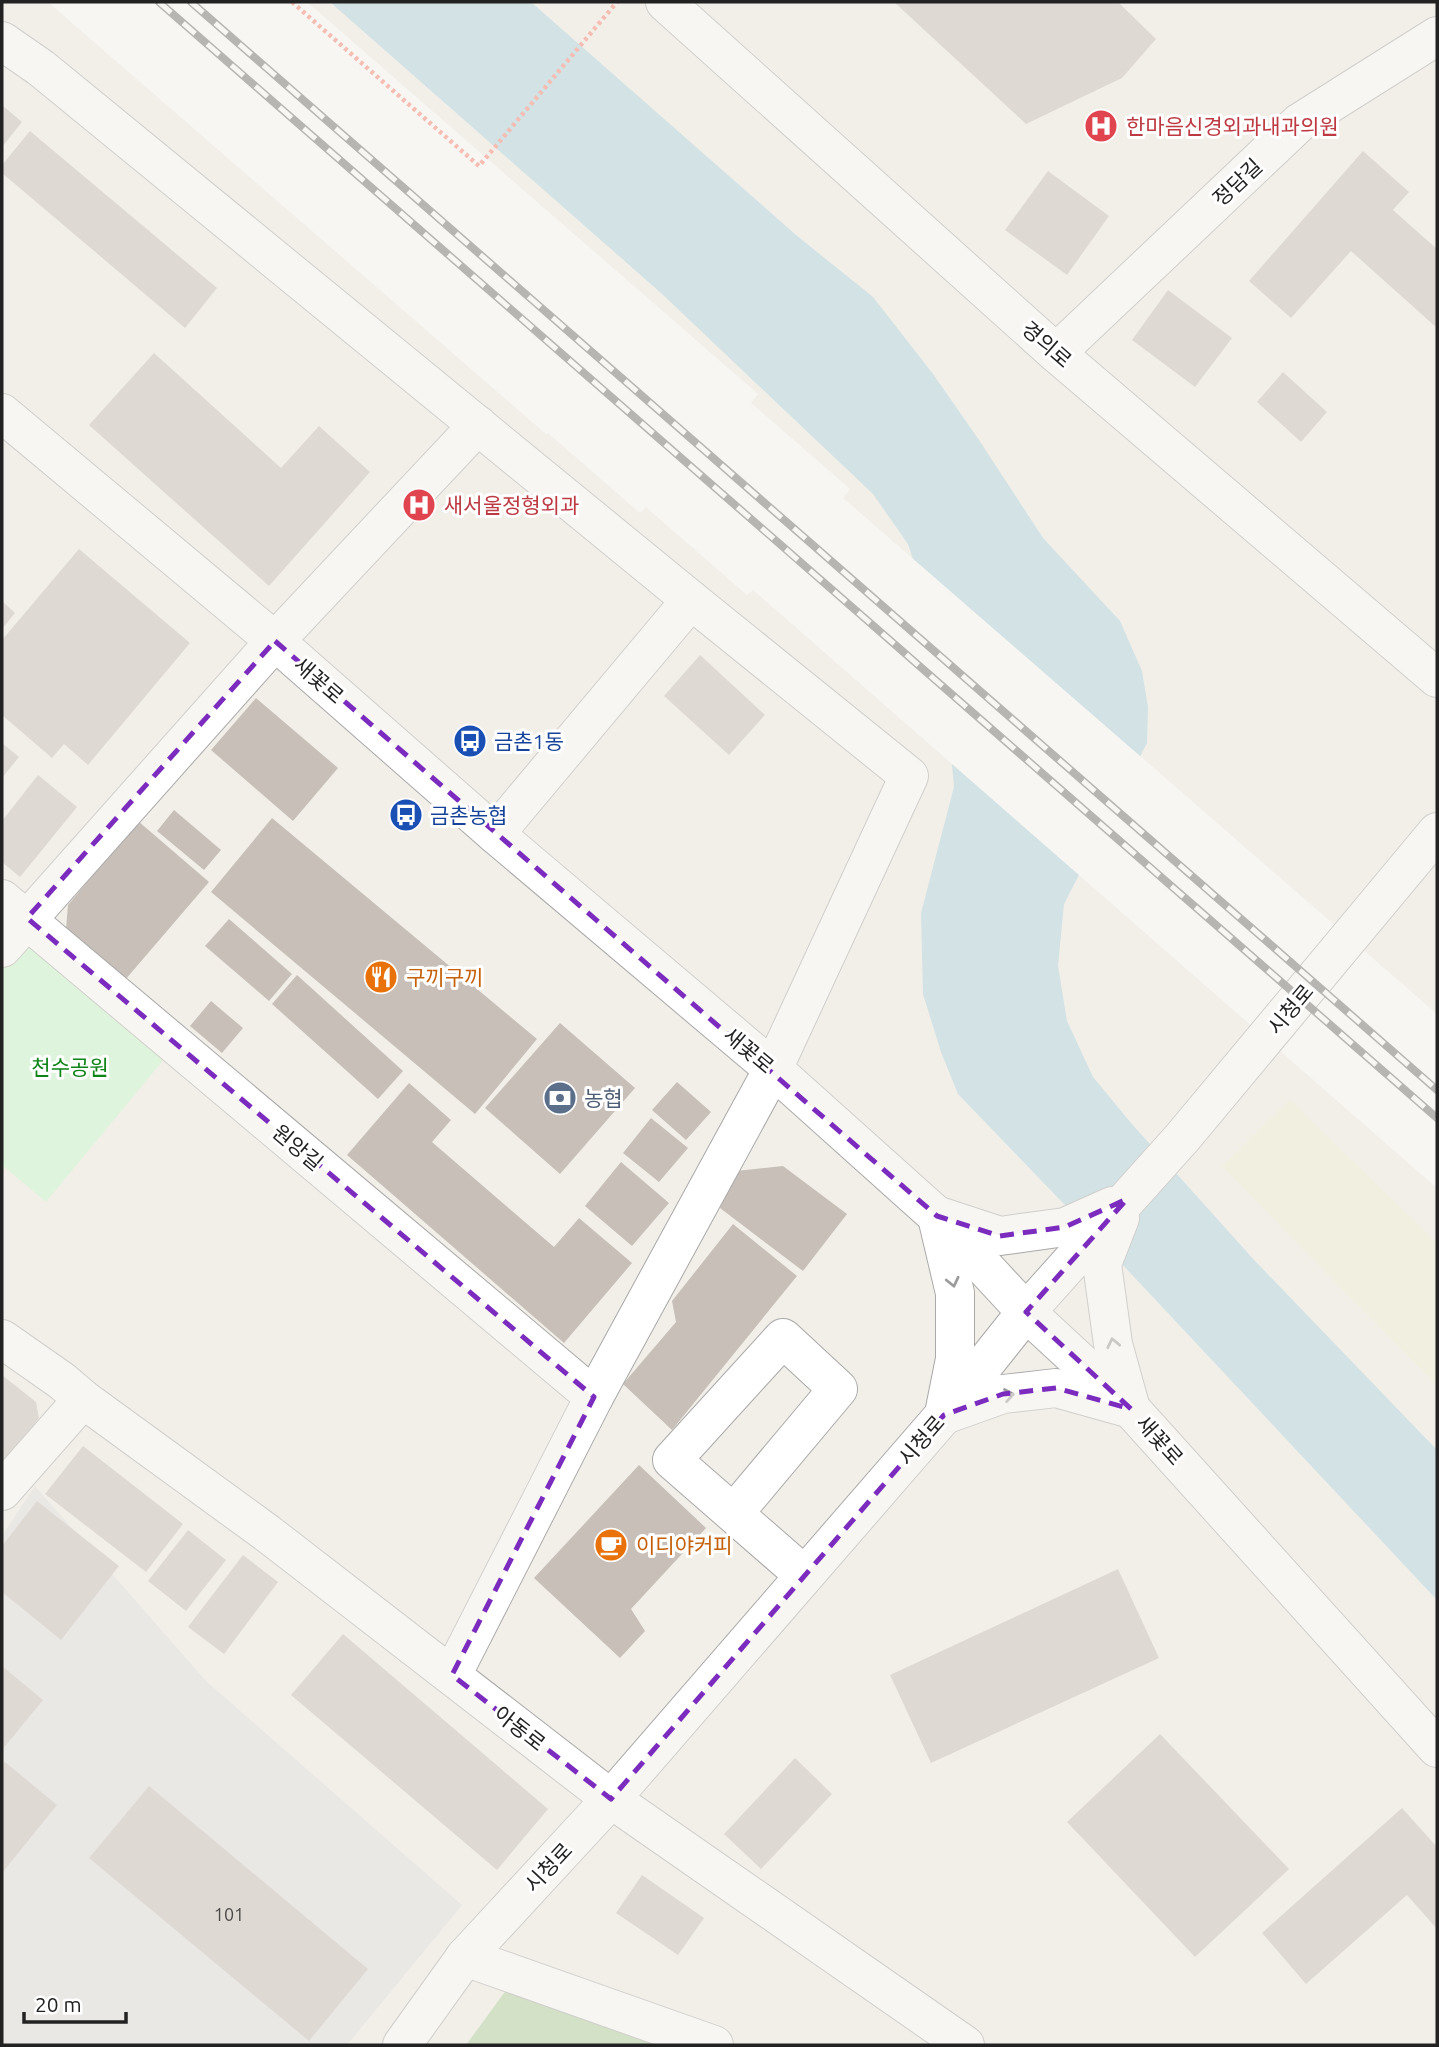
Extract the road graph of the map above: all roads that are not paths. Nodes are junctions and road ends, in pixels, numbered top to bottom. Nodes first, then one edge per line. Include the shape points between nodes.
1 (665, 2) edge
2 (1437, 36) edge
3 (2, 41) edge
4 (1056, 352) junction
5 (2, 413) edge
6 (478, 425) junction
7 (691, 600) junction
8 (275, 641) junction
9 (1437, 678) edge
10 (1437, 832) edge
11 (495, 834) junction
12 (14, 908) edge
13 (2, 948) edge
14 (773, 1069) junction
15 (937, 1216) junction
16 (1084, 1246) junction
17 (1026, 1312) junction
18 (2, 1339) edge
19 (594, 1397) junction
20 (83, 1399) junction
21 (1132, 1409) junction
22 (944, 1415) junction
23 (2, 1491) edge
24 (734, 1513) dead end
25 (804, 1575) junction
26 (452, 1675) junction
27 (1437, 1748) edge
28 (611, 1799) junction
29 (465, 1957) junction
30 (402, 2045) edge
31 (713, 2045) edge
32 (965, 2045) edge

1 - 4 street, 경의로
2 - 4 street, 정담길 via 1299,123
3 - 6 street
4 - 9 street, 경의로
5 - 8 street, 새꽃로
6 - 7 street
6 - 8 street
7 - 11 street
7 - 14 street via 909,776
8 - 11 street, 새꽃로
8 - 12 street
10 - 16 street, 시청로 via 1182,1138
11 - 14 street, 새꽃로
12 - 13 street
12 - 19 street, 원앙길
14 - 15 street, 새꽃로
14 - 19 street
15 - 16 street via 1000,1236
15 - 17 street, 새꽃로
15 -> 22 street via 955,1293 955,1359
16 - 17 street, 시청로
21 -> 16 street
17 - 21 street, 새꽃로
17 - 22 street, 시청로
18 - 20 street, 아동로
19 - 26 street
20 - 23 street
20 - 26 street, 아동로
22 -> 21 street via 1003,1394 1056,1388
21 - 27 street, 새꽃로
22 - 25 street, 시청로
24 - 25 street
25 - 28 street, 시청로
26 - 28 street, 아동로
28 - 29 street, 시청로
28 - 32 street, 아동로
29 - 30 street, 시청로
29 - 31 street

